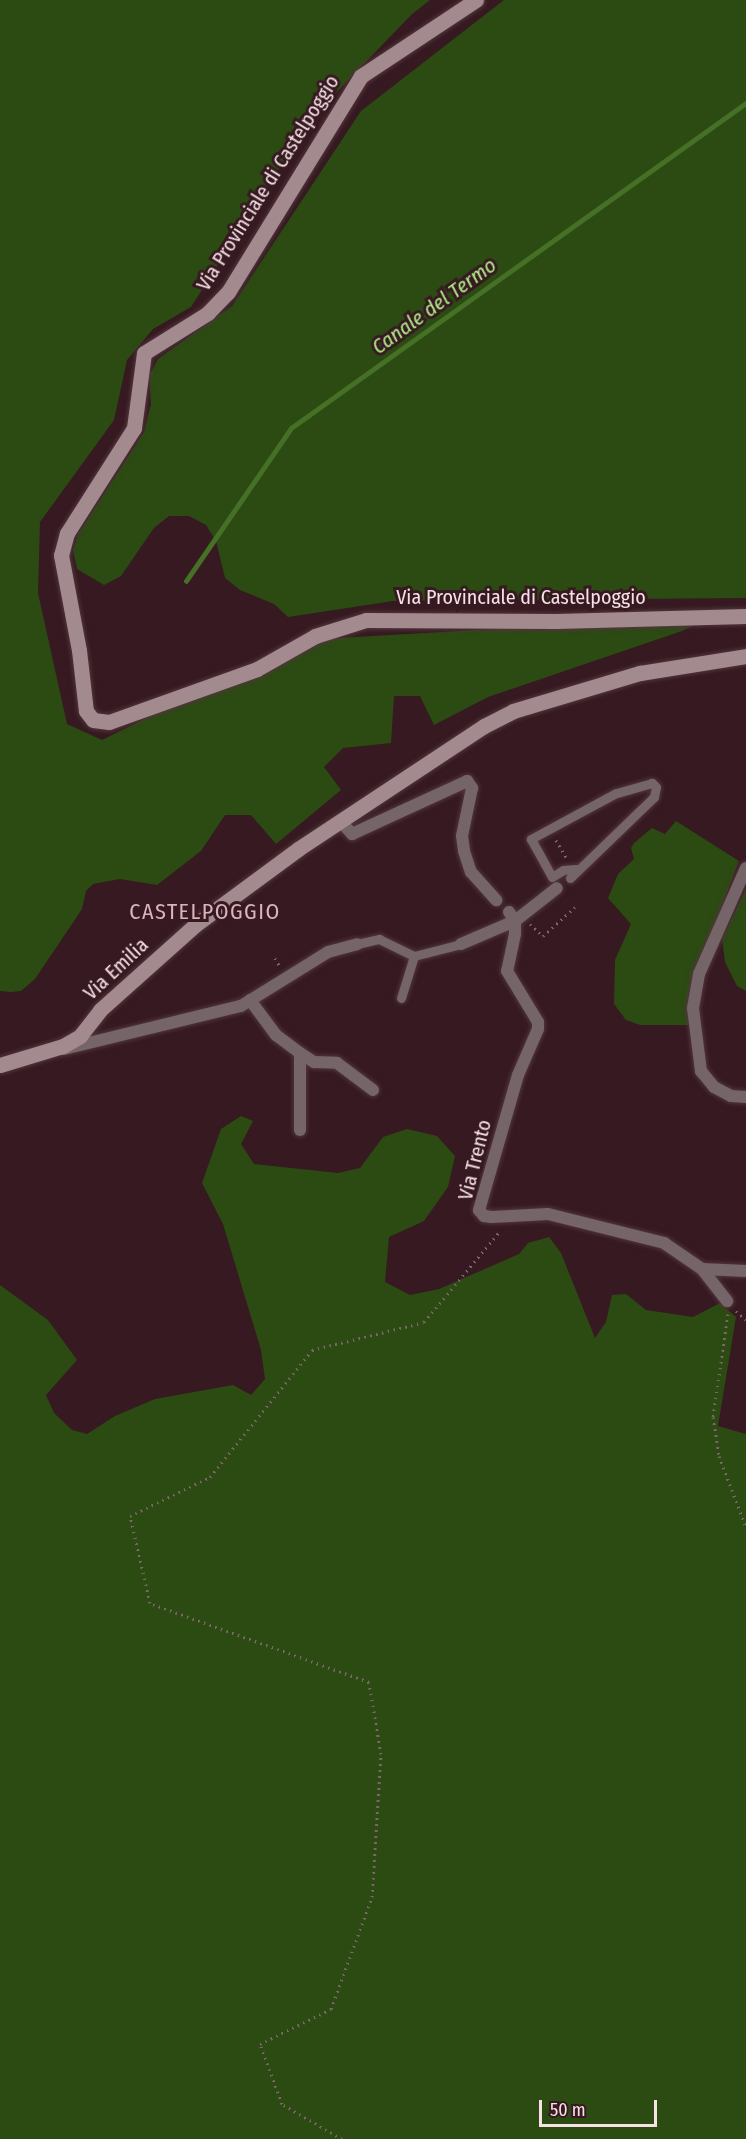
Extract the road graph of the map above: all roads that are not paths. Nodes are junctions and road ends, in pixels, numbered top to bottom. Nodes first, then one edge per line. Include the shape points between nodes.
1 (476, 0) edge
2 (746, 616) edge
3 (746, 656) edge
4 (340, 821) junction
5 (746, 868) edge
6 (576, 869) junction
7 (570, 878) dead end
8 (557, 888) dead end
9 (496, 900) dead end
10 (515, 922) junction
11 (357, 944) joint
12 (461, 944) joint
13 (414, 956) junction
14 (401, 999) dead end
15 (250, 1000) junction
16 (300, 1053) junction
17 (33, 1057) junction
18 (0, 1065) edge
19 (373, 1090) dead end
20 (746, 1097) edge
21 (300, 1130) dead end
22 (702, 1269) junction
23 (746, 1271) edge
24 (726, 1300) road end

1 - 2 main road, Via Provinciale di Castelpoggio via 361,76 228,292 208,313 144,353 134,428 67,533 61,555 86,711 93,720 109,722 257,669 315,636 366,620
3 - 4 main road via 640,673 513,711 446,748
4 - 9 street via 352,834 467,781 472,788 462,836 464,851 471,872
4 - 17 main road, Via Emilia via 195,925 100,1010 80,1036
5 - 20 street via 699,974 693,1008 701,1071 714,1087 731,1096
6 - 6 street via 654,797 656,787 646,785 600,799 531,839 552,877 563,870
6 - 7 street
8 - 10 street
10 - 12 street
10 - 22 street, Via Trento via 507,971 538,1022 538,1029 518,1075 479,1210 484,1216 548,1214 658,1241
11 - 13 street via 379,939
11 - 15 street via 328,952
12 - 13 street
13 - 14 street
15 - 16 street via 276,1035
15 - 17 street via 228,1010
16 - 19 street via 314,1062 337,1063
16 - 21 street
17 - 18 main road, Via Emilia
22 - 23 street, Via Trento
22 - 24 street, Via Trento

